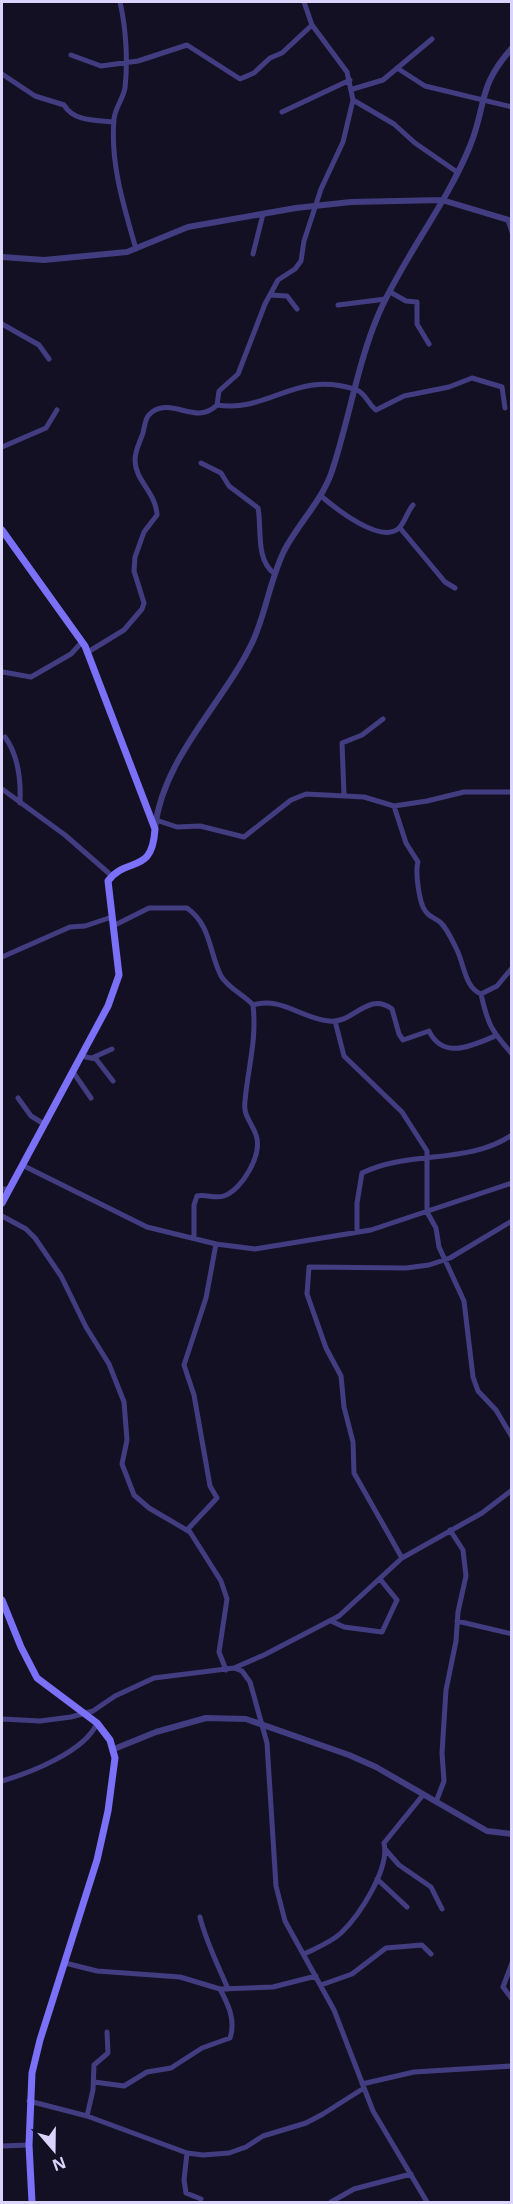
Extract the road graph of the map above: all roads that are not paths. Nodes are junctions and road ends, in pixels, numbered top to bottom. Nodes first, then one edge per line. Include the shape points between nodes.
1 (120, 2) edge
2 (304, 2) edge
3 (312, 25) junction
4 (432, 39) dead end
5 (512, 48) edge
6 (71, 55) dead end
7 (125, 62) junction
8 (397, 68) junction
9 (2, 74) edge
10 (350, 80) junction
11 (353, 89) junction
12 (482, 99) junction
13 (353, 100) junction
14 (512, 107) edge
15 (282, 112) dead end
16 (114, 122) junction
17 (457, 172) junction
18 (442, 200) junction
19 (317, 205) junction
20 (263, 213) junction
21 (510, 220) edge
22 (512, 232) edge
23 (136, 249) junction
24 (253, 254) dead end
25 (2, 258) edge
26 (390, 292) junction
27 (270, 295) junction
28 (386, 299) junction
29 (338, 305) dead end
30 (297, 309) dead end
31 (2, 324) edge
32 (429, 344) dead end
33 (49, 359) dead end
34 (356, 389) junction
35 (217, 405) junction
36 (505, 408) dead end
37 (57, 410) dead end
38 (2, 447) edge
39 (201, 463) dead end
40 (321, 496) junction
41 (413, 505) dead end
42 (399, 528) junction
43 (2, 530) edge
44 (275, 573) junction
45 (455, 588) dead end
46 (82, 642) junction
47 (88, 652) junction
48 (71, 654) junction
49 (3, 672) edge
50 (383, 719) dead end
51 (5, 737) dead end
52 (2, 789) edge
53 (512, 792) edge
54 (344, 795) junction
55 (20, 803) junction
56 (394, 806) junction
57 (156, 820) junction
58 (155, 829) junction
59 (112, 876) junction
60 (112, 917) junction
61 (113, 926) junction
62 (2, 957) edge
63 (512, 968) edge
64 (481, 994) junction
65 (253, 1005) junction
66 (335, 1021) junction
67 (495, 1036) junction
68 (112, 1049) dead end
69 (512, 1054) edge
70 (81, 1056) junction
71 (92, 1058) junction
72 (73, 1072) junction
73 (113, 1081) dead end
74 (18, 1098) dead end
75 (91, 1098) dead end
76 (44, 1124) junction
77 (512, 1135) edge
78 (429, 1156) junction
79 (22, 1165) junction
80 (512, 1183) edge
81 (5, 1189) edge
82 (2, 1203) edge
83 (427, 1212) junction
84 (2, 1216) edge
85 (512, 1221) edge
86 (357, 1231) junction
87 (194, 1237) junction
88 (216, 1244) junction
89 (445, 1260) junction
90 (512, 1437) edge
91 (512, 1490) edge
92 (187, 1530) junction
93 (450, 1530) junction
94 (402, 1558) junction
95 (380, 1579) junction
96 (2, 1600) edge
97 (331, 1621) junction
98 (457, 1621) junction
99 (512, 1634) edge
100 (234, 1668) junction
101 (226, 1670) junction
102 (86, 1713) junction
103 (2, 1719) edge
104 (260, 1722) junction
105 (97, 1723) junction
106 (114, 1749) junction
107 (2, 1781) edge
108 (423, 1795) junction
109 (436, 1802) junction
110 (512, 1834) edge
111 (386, 1852) junction
112 (377, 1879) junction
113 (407, 1907) dead end
114 (442, 1909) dead end
115 (200, 1917) dead end
116 (304, 1954) junction
117 (431, 1954) dead end
118 (65, 1963) junction
119 (512, 1963) edge
120 (316, 1976) junction
121 (321, 1985) junction
122 (220, 1989) junction
123 (228, 1989) junction
124 (512, 1999) edge
125 (108, 2032) dead end
126 (512, 2066) edge
127 (94, 2082) junction
128 (363, 2086) junction
129 (29, 2101) junction
130 (87, 2116) junction
131 (29, 2145) junction
132 (2, 2146) edge
133 (187, 2153) junction
134 (411, 2174) junction
135 (201, 2199) dead end
136 (32, 2202) edge
137 (331, 2202) edge
138 (427, 2202) edge

1 - 7 street
2 - 3 street
3 - 7 street via 282,53 240,79 191,46
3 - 10 street
4 - 8 street
5 - 12 street via 491,74
6 - 7 street via 101,66
7 - 16 street via 125,89
8 - 11 street via 376,84
8 - 12 street via 425,86
9 - 16 street via 34,96 64,105 77,117
10 - 11 street
10 - 15 street
11 - 13 street
12 - 14 street
12 - 17 street via 470,147
13 - 17 street via 394,124
13 - 19 street via 343,142
16 - 23 street via 117,177
17 - 18 street
18 - 19 street
18 - 21 street
18 - 26 street
19 - 20 street
19 - 27 street via 299,266 280,277
20 - 23 street via 188,227
20 - 24 street
21 - 22 street
23 - 25 street via 44,260
26 - 28 street
26 - 32 street via 417,302 417,323
27 - 30 street via 288,296
27 - 35 street via 238,374 219,391
28 - 29 street
28 - 34 street via 365,352
31 - 33 street via 39,345
34 - 35 street via 313,384 280,392 250,406
34 - 36 street via 376,410 412,393 476,378 502,387
34 - 40 street
35 - 47 street via 211,412 193,414 162,408 146,419 135,463 155,499 157,515 144,532 135,557 134,571 144,603 124,630
37 - 38 street via 46,428
39 - 44 street via 221,473 229,486 258,508 260,541 268,566
40 - 42 street via 373,531 388,533
40 - 44 street via 284,551
41 - 42 street
42 - 45 street via 445,582
43 - 46 main road
44 - 57 street via 253,641 177,766
46 - 47 main road
46 - 48 street
47 - 48 street
47 - 58 main road
48 - 49 street via 31,677
50 - 54 street via 362,735 342,743
51 - 55 street via 15,755
52 - 55 street
53 - 56 street via 464,792
54 - 56 street
54 - 57 street via 298,796 244,837
55 - 59 street
56 - 64 street via 406,843 418,862 424,909 429,918 440,922 467,978 475,992
57 - 58 street
58 - 59 main road via 154,845 146,859
59 - 60 main road via 108,889
60 - 61 main road
60 - 62 street via 70,927
61 - 65 street via 149,908 187,908 209,937 222,977
61 - 70 main road via 118,962 116,986
63 - 64 street via 497,986
64 - 67 street via 488,1026
65 - 66 street via 268,1002
65 - 87 street via 255,1037 244,1113 256,1135 257,1147 244,1179 231,1193 197,1196
66 - 67 street via 379,1002 392,1009 403,1040 429,1031 442,1048 452,1048
66 - 78 street via 344,1056 402,1112
67 - 69 street
68 - 71 street
70 - 71 street
70 - 72 main road
71 - 73 street
72 - 75 street
72 - 76 main road
74 - 76 street via 31,1116
76 - 79 main road
77 - 78 street via 486,1149
78 - 83 street
78 - 86 street via 373,1168 360,1175
79 - 81 main road
79 - 87 street via 119,1216 147,1227
80 - 83 street
81 - 82 main road
83 - 86 street
83 - 89 street
84 - 92 street via 27,1229 35,1238 62,1276 109,1364 124,1402 127,1440 122,1464 134,1495
85 - 89 street
86 - 88 street via 268,1249
87 - 88 street
88 - 92 street via 204,1306 184,1365 194,1395 210,1486 217,1498
89 - 90 street via 464,1301 478,1391 496,1410
89 - 94 street via 406,1268 312,1265 307,1274 309,1303 341,1376 345,1415 353,1442 354,1473
91 - 93 street
92 - 101 street via 225,1590 219,1652
93 - 94 street
93 - 98 street via 463,1550 466,1568
94 - 95 street
95 - 97 street
95 - 97 street via 398,1600 382,1632 344,1627
96 - 102 main road via 37,1678
97 - 100 street
98 - 99 street
98 - 109 street via 445,1700 444,1781
100 - 101 street
100 - 104 street via 242,1671 250,1682
101 - 102 street via 154,1678
102 - 103 street via 40,1721
102 - 105 main road
104 - 106 street via 206,1718
104 - 108 street via 349,1755
104 - 116 street via 267,1743 279,1901 285,1921
105 - 106 main road
105 - 107 street via 93,1732 48,1765
106 - 118 main road via 114,1771 97,1860
108 - 109 street
108 - 111 street via 385,1841
109 - 110 street via 487,1832
111 - 112 street
111 - 114 street via 431,1887
112 - 113 street
112 - 116 street via 368,1898 339,1935
115 - 123 street
116 - 120 street
117 - 121 street via 422,1945 386,1948 352,1974
118 - 122 street via 98,1971 180,1977
118 - 129 main road via 40,2040
119 - 124 street via 503,1985
120 - 121 street
120 - 123 street via 289,1985
121 - 128 street
122 - 123 street
122 - 127 street via 230,2010 230,2037 202,2048 171,2068 147,2073 126,2085
125 - 127 street via 108,2053 94,2065
126 - 128 street via 414,2072
127 - 130 street
128 - 133 street via 306,2123 263,2136 238,2150
128 - 134 street via 383,2131
129 - 130 street
129 - 131 main road
130 - 133 street
131 - 132 street
131 - 136 main road
133 - 135 street via 186,2193
134 - 137 street via 354,2189
134 - 138 street

